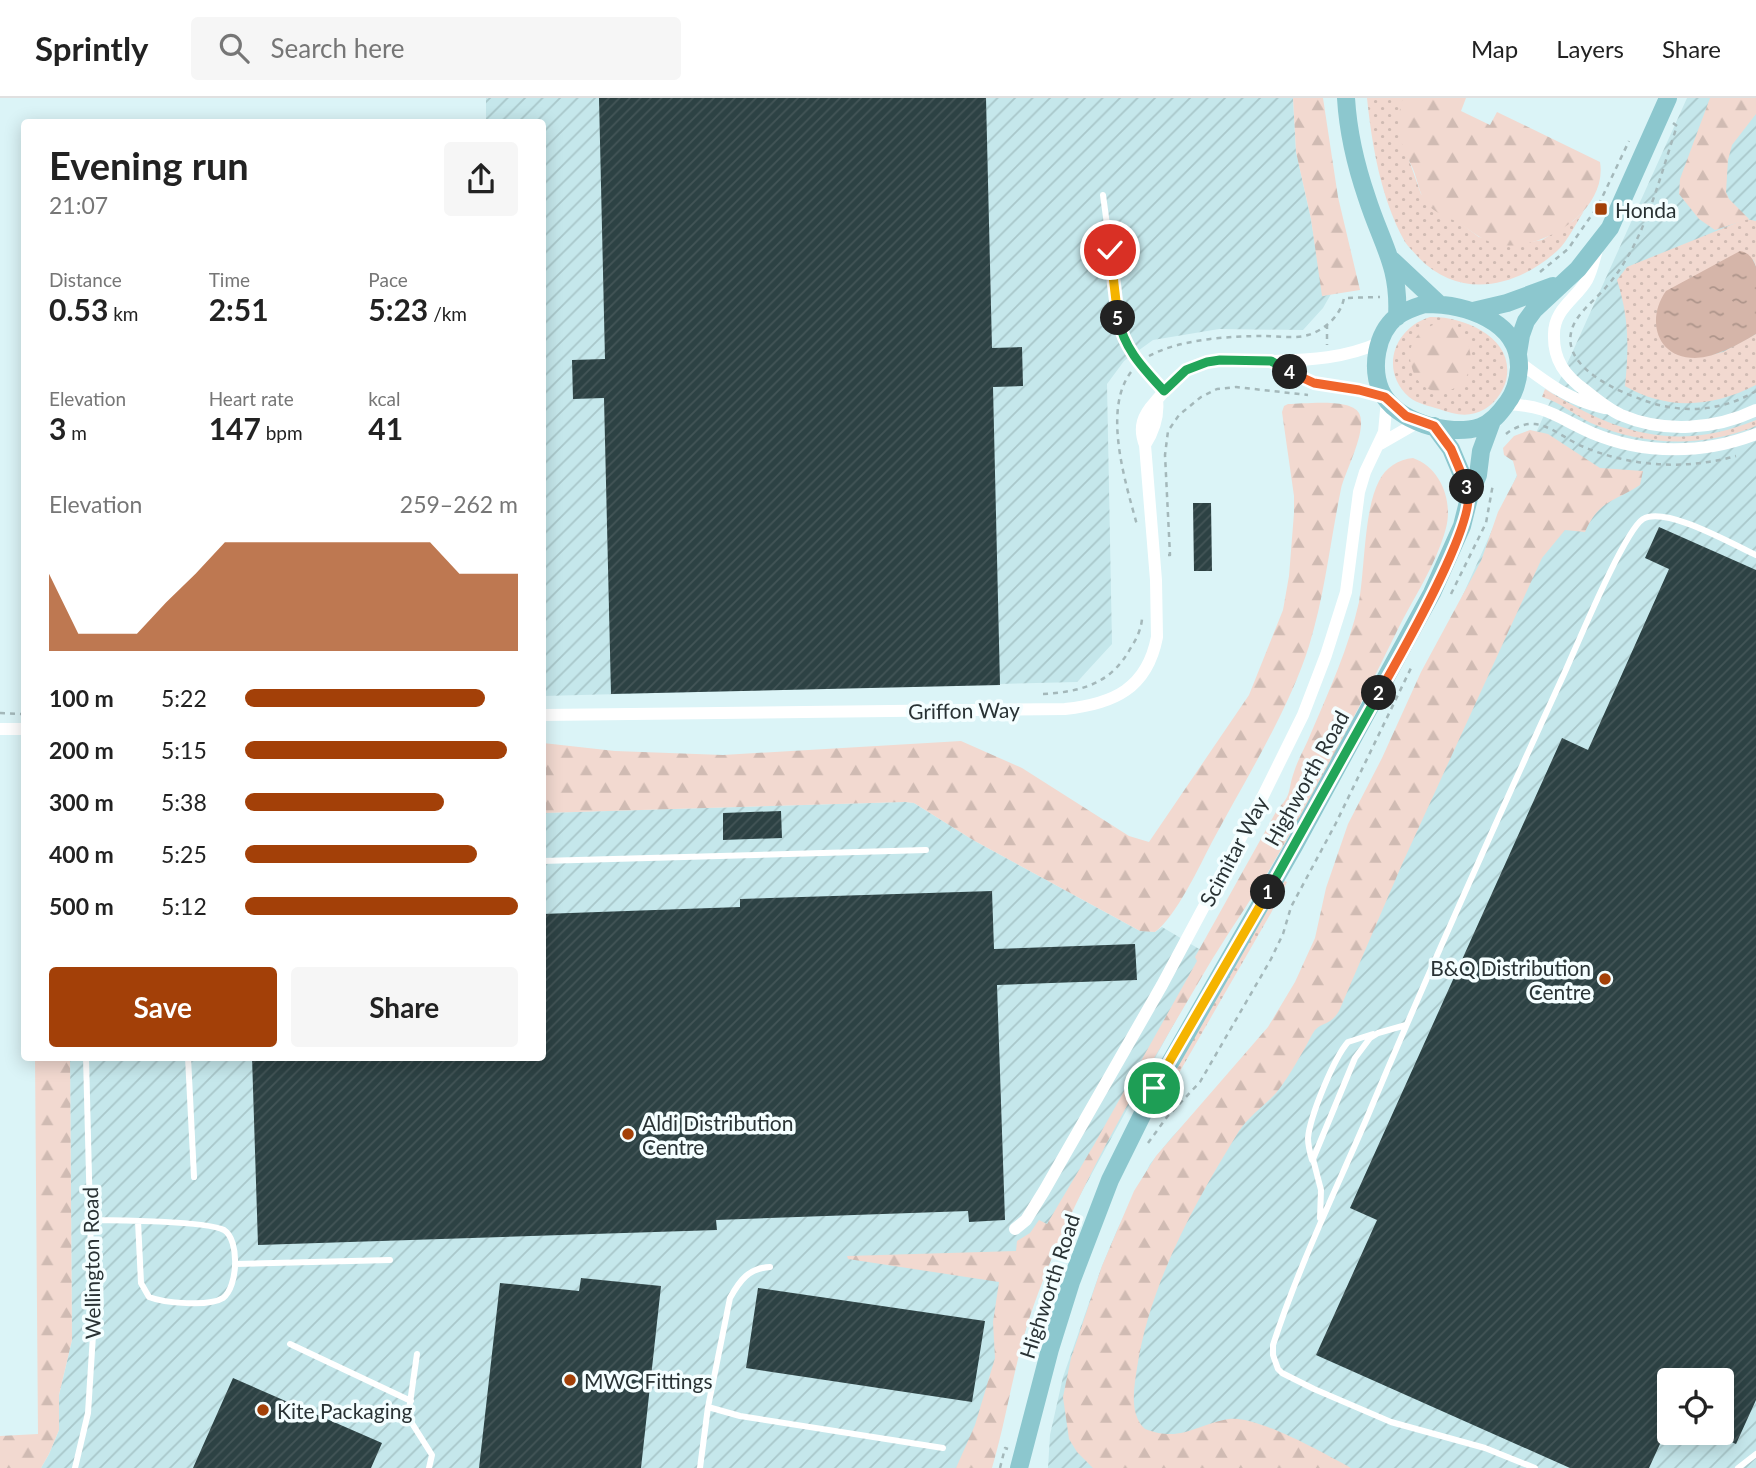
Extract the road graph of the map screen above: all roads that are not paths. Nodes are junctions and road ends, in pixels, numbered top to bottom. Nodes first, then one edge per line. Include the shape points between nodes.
1 (1346, 98) edge
2 (1668, 98) edge
3 (1103, 195) dead end
4 (1600, 243) junction
5 (1392, 260) junction
6 (1566, 280) junction
7 (1439, 304) junction
8 (1473, 310) junction
9 (1397, 317) junction
10 (1379, 343) junction
11 (1519, 358) junction
12 (1271, 361) junction
13 (1161, 395) junction
14 (1386, 398) junction
15 (1506, 404) junction
16 (1609, 408) junction
17 (1756, 410) edge
18 (1492, 421) junction
19 (1427, 424) junction
20 (1756, 435) edge
21 (1379, 444) junction
22 (1470, 494) junction
23 (1756, 555) edge
24 (546, 715) edge
25 (0, 729) edge
26 (21, 729) edge
27 (926, 850) dead end
28 (546, 861) edge
29 (1406, 1025) junction
30 (1378, 1033) junction
31 (86, 1061) edge
32 (188, 1061) edge
33 (1313, 1165) junction
34 (194, 1177) dead end
35 (91, 1220) junction
36 (138, 1221) junction
37 (1320, 1224) junction
38 (1015, 1230) dead end
39 (390, 1260) dead end
40 (234, 1264) junction
41 (770, 1267) dead end
42 (290, 1344) dead end
43 (417, 1354) dead end
44 (411, 1401) junction
45 (708, 1407) junction
46 (943, 1448) dead end
47 (1756, 1454) edge
48 (75, 1468) edge
49 (429, 1468) edge
50 (700, 1468) edge
51 (1019, 1468) edge
52 (1535, 1468) edge
53 (1738, 1468) edge

1 - 5 main road via 1360,178
2 - 4 main road via 1620,209
3 - 13 lane via 1122,336
4 - 6 main road
4 - 16 street via 1588,279 1556,320 1553,341 1567,376
5 - 7 main road
5 - 9 main road
6 - 8 main road via 1507,303
6 - 11 main road via 1526,321
7 - 8 main road
7 - 9 main road via 1425,304
8 - 11 main road via 1505,331
9 - 10 main road
10 - 12 street via 1338,357
10 - 14 main road via 1376,366
11 - 15 main road via 1517,385
11 - 16 street via 1563,394
12 - 13 street via 1207,362 1186,370
12 - 14 street via 1314,383
13 - 24 street, Griffon Way via 1159,413 1145,445 1157,637 1136,682 1115,698 1054,709
14 - 19 main road via 1406,416
14 - 21 street, Scimitar Way via 1386,425
15 - 18 main road
15 - 20 street via 1544,408 1605,438 1652,448 1708,447
16 - 17 street via 1642,422 1689,427 1719,424
18 - 19 main road via 1458,431
18 - 22 main road, Highworth Road
19 - 21 street
19 - 22 main road via 1451,449
21 - 38 street, Scimitar Way via 1359,492 1340,613 1303,715 1162,985 1044,1191
22 - 51 main road, Highworth Road via 1451,553 1402,651 1154,1088 1123,1151 1071,1282
23 - 29 lane via 1666,516 1654,515 1634,528
25 - 26 street
27 - 28 lane
29 - 30 lane
29 - 37 lane
30 - 33 lane via 1355,1058
30 - 33 lane via 1348,1042 1336,1061 1310,1126
31 - 35 lane, Wellington Road
32 - 34 lane
33 - 37 lane via 1321,1191
35 - 36 lane
35 - 48 lane, Wellington Road via 94,1311 90,1392
36 - 40 lane via 218,1227 233,1242
36 - 40 lane via 141,1283 149,1297 171,1303 213,1302 230,1289
37 - 52 lane via 1273,1345 1278,1369 1391,1422 1485,1448
39 - 40 lane
41 - 45 lane via 748,1273 730,1298
42 - 44 lane
43 - 44 lane
44 - 49 lane via 408,1417 432,1455
45 - 46 lane
45 - 50 lane
47 - 53 lane

